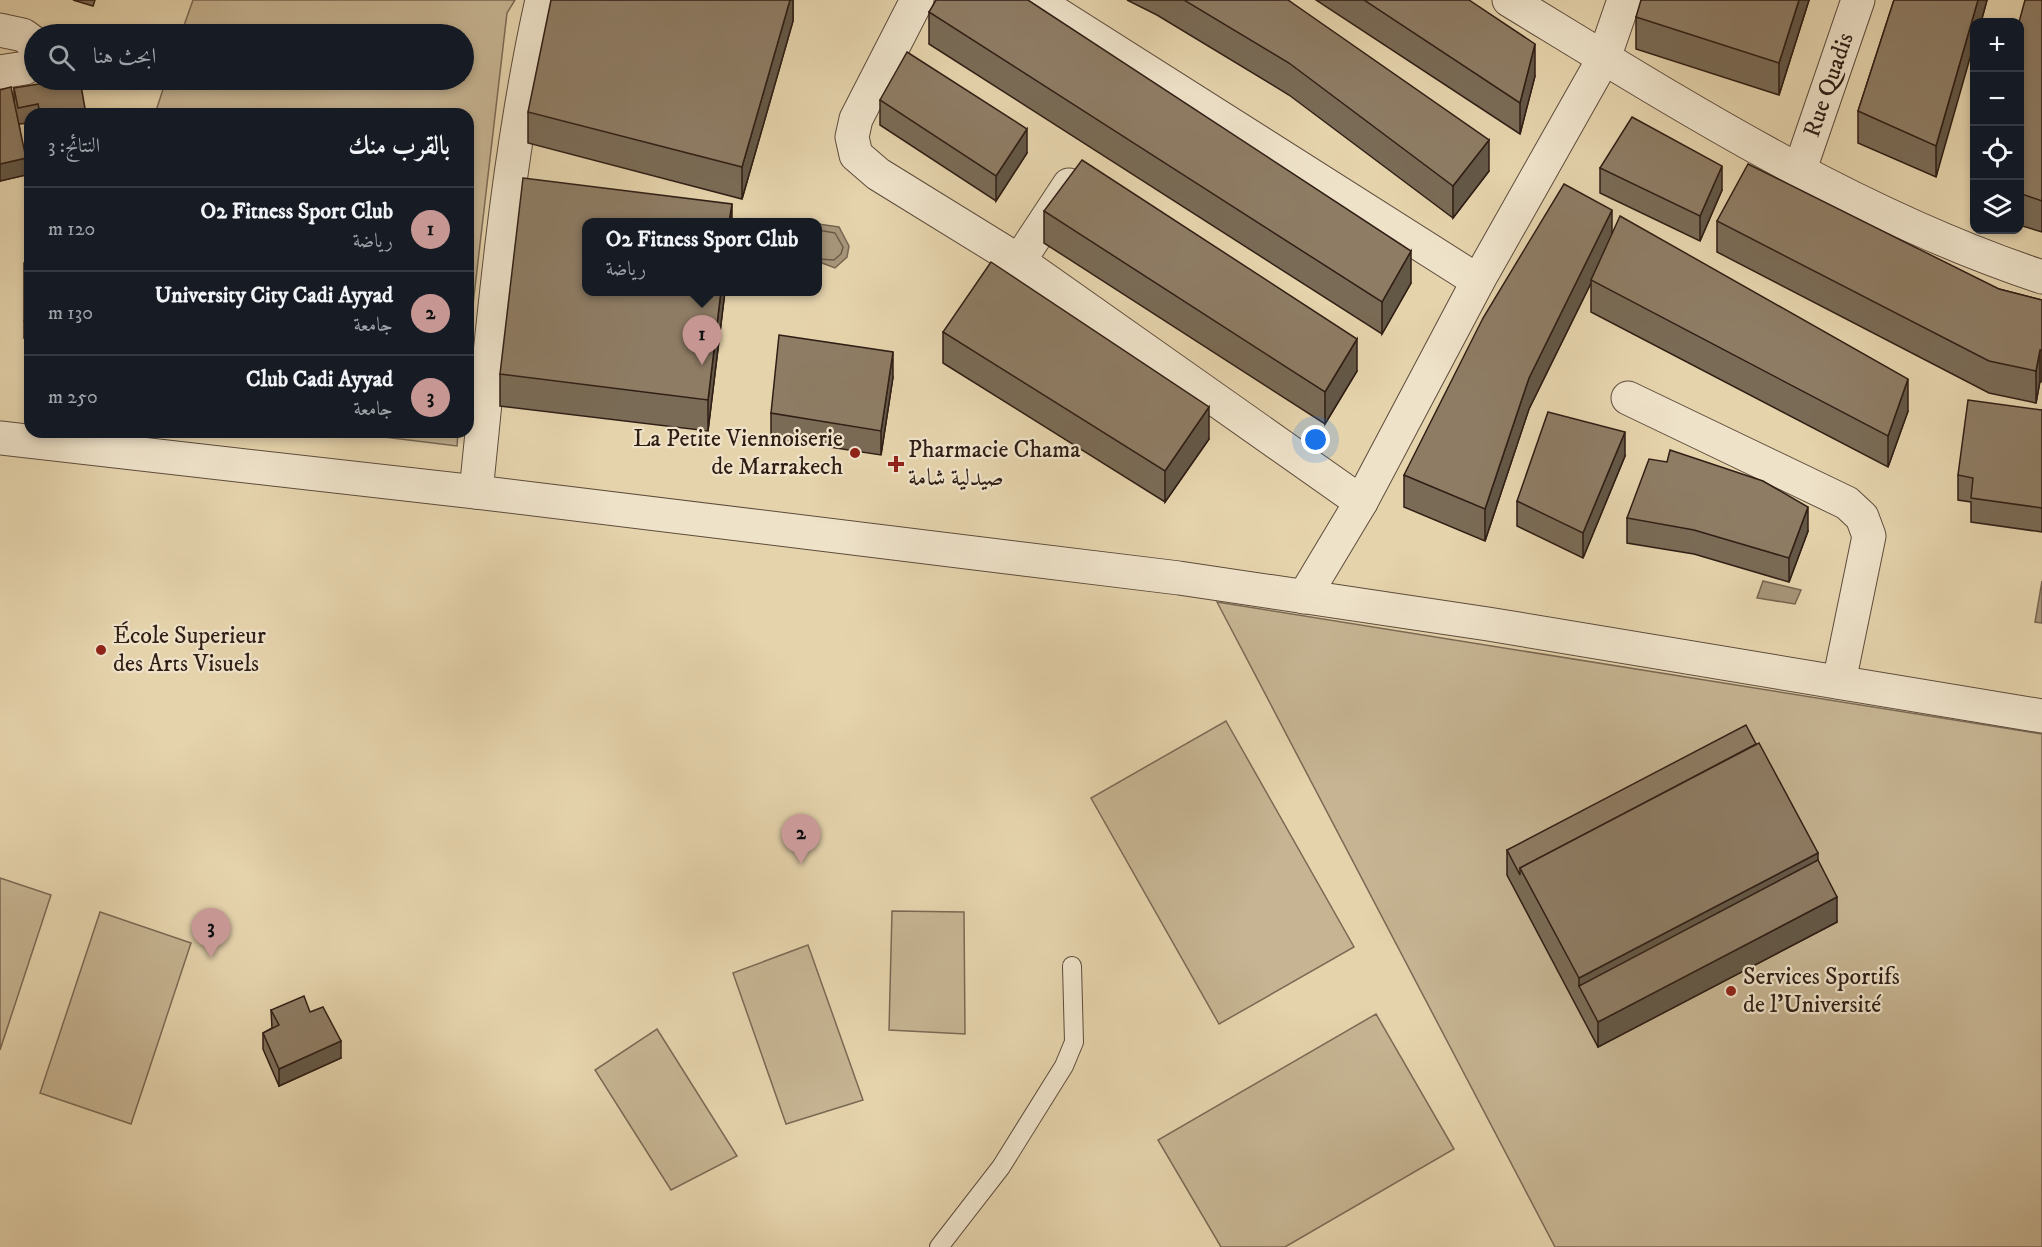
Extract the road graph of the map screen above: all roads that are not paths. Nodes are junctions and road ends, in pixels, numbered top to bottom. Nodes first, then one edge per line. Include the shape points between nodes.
1 (542, 0) edge
2 (917, 0) edge
3 (1035, 0) edge
4 (1509, 0) edge
5 (1624, 0) edge
6 (1858, 0) edge
7 (0, 30) edge
8 (24, 36) edge
9 (1605, 58) junction
10 (24, 68) edge
11 (0, 72) edge
12 (1081, 166) edge
13 (1799, 172) junction
14 (1019, 261) junction
15 (2042, 277) edge
16 (1478, 280) junction
17 (1628, 398) dead end
18 (0, 438) edge
19 (476, 492) junction
20 (1361, 502) junction
21 (1304, 597) junction
22 (1839, 682) junction
23 (2042, 716) edge
24 (1072, 966) dead end
25 (939, 1247) edge

1 - 19 street via 530,51 508,197
2 - 14 street via 856,119 852,138 856,155 878,174
3 - 16 street
4 - 9 street
5 - 9 street
6 - 13 street, Rue Quadis
7 - 8 street
9 - 13 street
9 - 16 street
10 - 11 street
12 - 14 street
13 - 15 street via 1980,256
14 - 20 street
16 - 20 street
17 - 22 street via 1847,503 1862,517 1869,536
18 - 19 street
19 - 21 street via 1179,578
20 - 21 street
21 - 22 street
22 - 23 street
24 - 25 lane via 1074,1042 1064,1066 1001,1167

